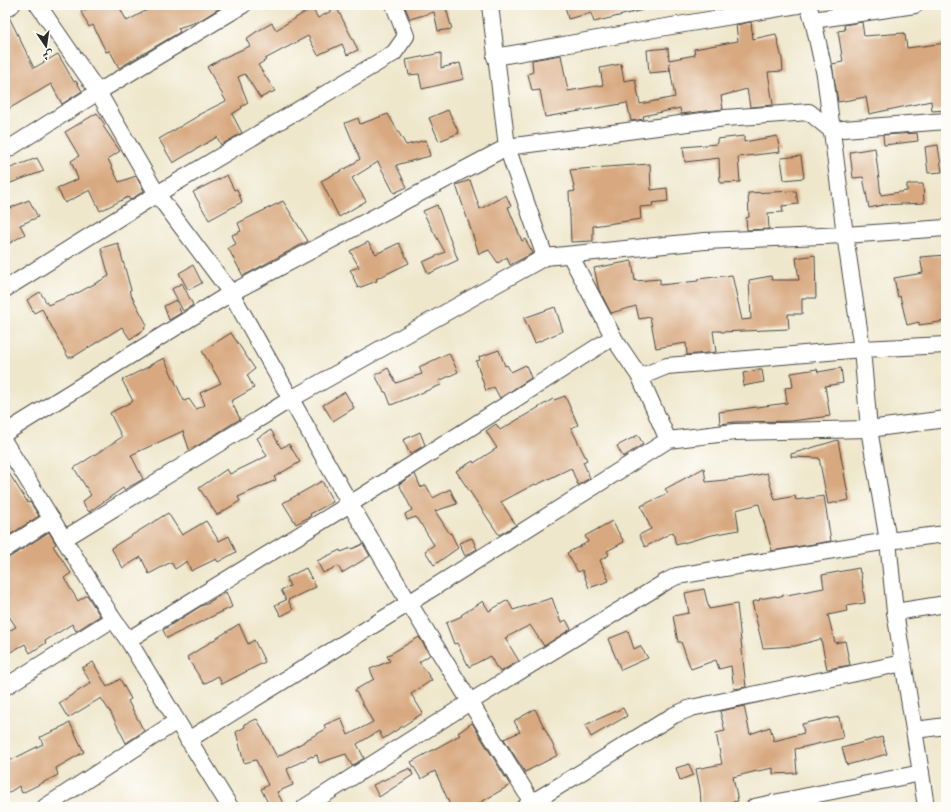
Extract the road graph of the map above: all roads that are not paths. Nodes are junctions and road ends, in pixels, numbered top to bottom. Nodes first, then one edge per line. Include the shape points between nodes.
1 (12, 5) edge
2 (38, 5) edge
3 (242, 5) edge
4 (394, 5) edge
5 (490, 5) edge
6 (798, 5) edge
7 (915, 5) edge
8 (5, 9) edge
9 (811, 12) edge
10 (495, 56) junction
11 (98, 92) junction
12 (946, 121) edge
13 (831, 130) junction
14 (506, 147) junction
15 (5, 151) edge
16 (157, 194) junction
17 (946, 228) edge
18 (845, 235) junction
19 (570, 255) junction
20 (545, 257) junction
21 (5, 289) edge
22 (230, 293) junction
23 (613, 337) junction
24 (946, 345) edge
25 (862, 349) junction
26 (640, 377) junction
27 (291, 399) junction
28 (946, 418) edge
29 (869, 429) junction
30 (5, 433) edge
31 (668, 440) junction
32 (5, 443) edge
33 (350, 504) junction
34 (52, 519) junction
35 (946, 534) edge
36 (64, 539) junction
37 (888, 541) junction
38 (5, 549) edge
39 (409, 603) junction
40 (946, 604) edge
41 (895, 612) junction
42 (113, 619) junction
43 (128, 640) junction
44 (903, 663) junction
45 (5, 687) edge
46 (470, 702) junction
47 (177, 722) junction
48 (946, 726) edge
49 (915, 730) junction
50 (188, 740) junction
51 (921, 773) junction
52 (531, 806) edge
53 (45, 807) edge
54 (230, 807) edge
55 (305, 807) edge
56 (754, 807) edge
57 (926, 807) edge

1 - 8 street
2 - 11 street
3 - 11 street
4 - 16 street via 406,36 394,53
5 - 10 street
6 - 10 street
7 - 9 street
9 - 13 street via 824,74
10 - 14 street
11 - 15 street
11 - 16 street
12 - 13 street
13 - 14 street via 809,112 725,118
13 - 18 street
14 - 20 street
14 - 22 street
16 - 21 street
16 - 22 street
17 - 18 street
18 - 19 street via 705,241
18 - 25 street
19 - 20 street
19 - 23 street
20 - 27 street
22 - 27 street
22 - 30 street
23 - 26 street
23 - 33 street
24 - 25 street
25 - 26 street via 667,366
25 - 29 street
26 - 31 street
27 - 33 street
27 - 36 street
28 - 29 street
29 - 31 street via 735,432
29 - 37 street
31 - 39 street
32 - 34 street
33 - 39 street
33 - 43 street
34 - 36 street
34 - 38 street
35 - 37 street
36 - 42 street
37 - 41 street
37 - 46 street via 677,576
39 - 46 street
39 - 50 street
40 - 41 street
41 - 44 street
42 - 43 street
42 - 45 street
43 - 47 street
44 - 49 street
44 - 52 street via 682,711
46 - 52 street
46 - 55 street
47 - 50 street
47 - 53 street
48 - 49 street
49 - 51 street
50 - 54 street
51 - 56 street
51 - 57 street

